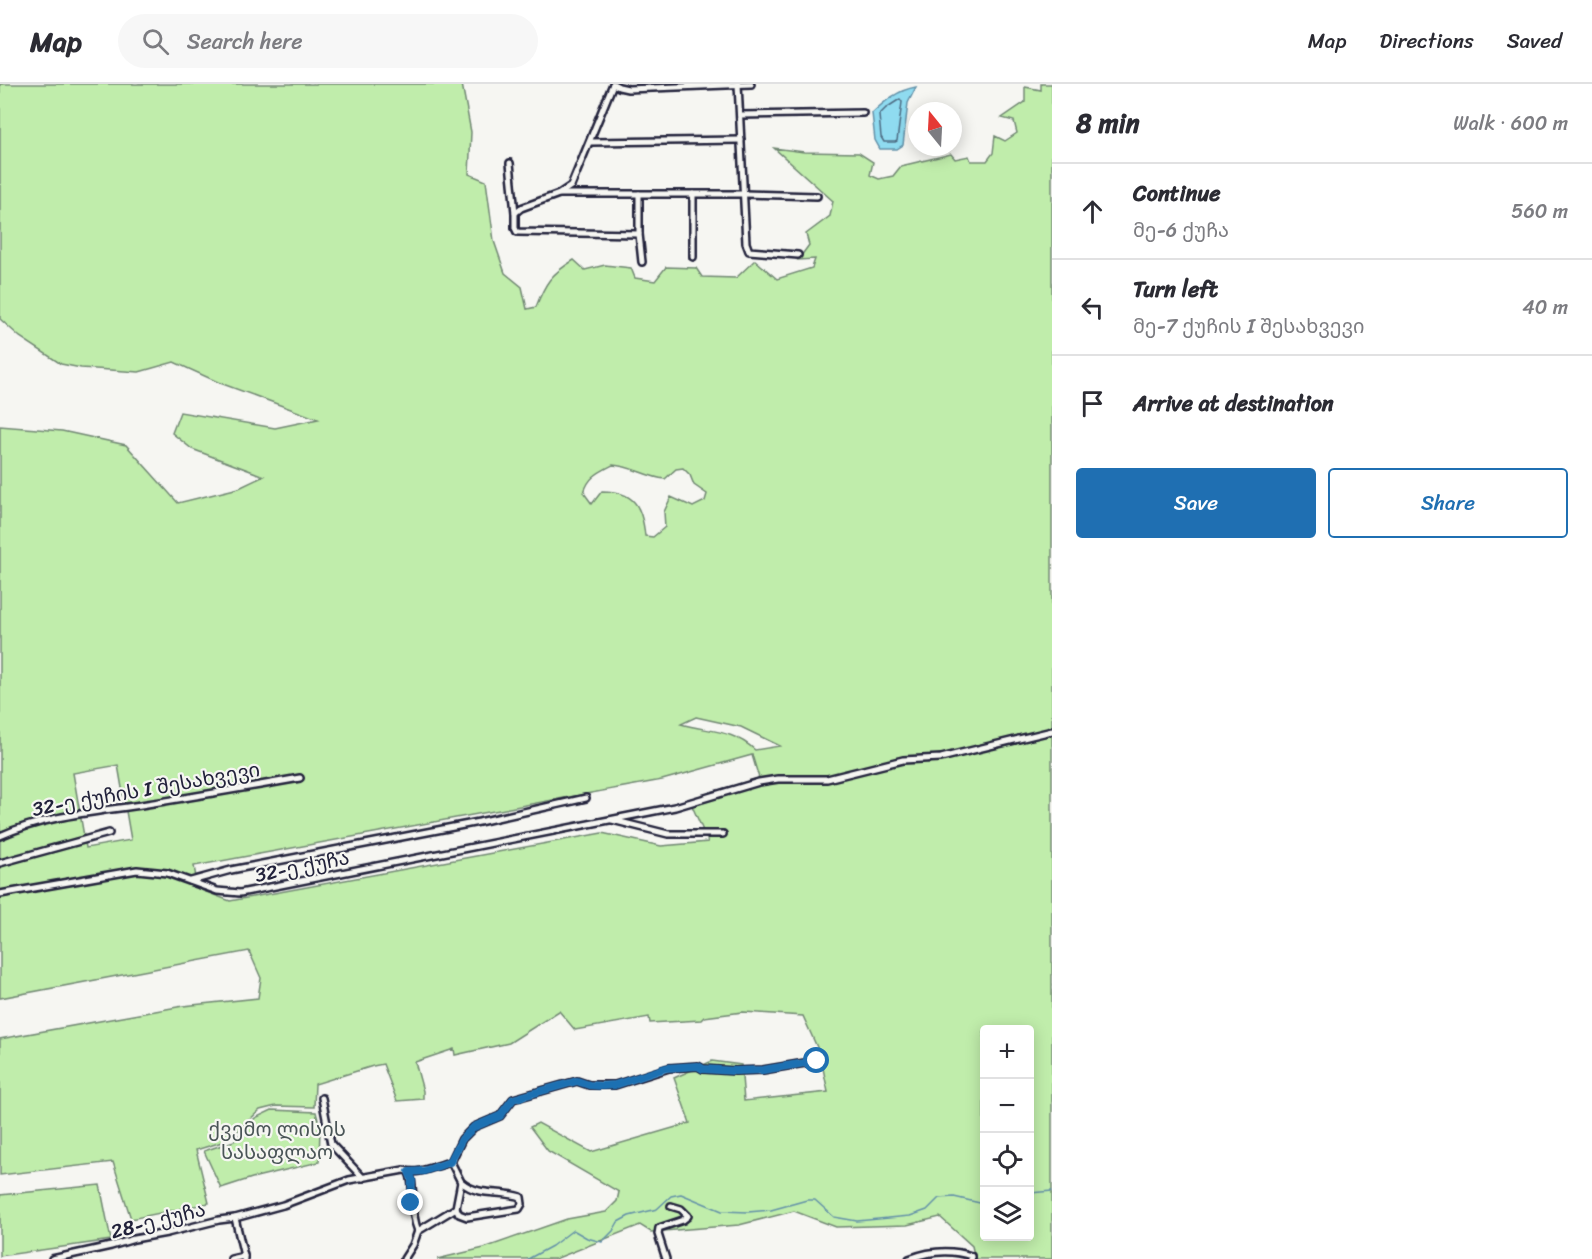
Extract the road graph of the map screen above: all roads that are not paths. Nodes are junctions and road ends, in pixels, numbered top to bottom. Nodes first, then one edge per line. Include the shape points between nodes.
1 (613, 84) edge
2 (738, 84) edge
3 (751, 84) edge
4 (862, 113) dead end
5 (740, 115) junction
6 (741, 140) junction
7 (591, 142) junction
8 (510, 163) dead end
9 (559, 194) junction
10 (639, 194) junction
11 (693, 194) junction
12 (744, 194) junction
13 (817, 196) dead end
14 (515, 213) junction
15 (639, 234) junction
16 (798, 255) dead end
17 (693, 257) dead end
18 (642, 262) dead end
19 (1052, 731) edge
20 (300, 778) dead end
21 (586, 798) dead end
22 (611, 820) junction
23 (109, 833) dead end
24 (723, 834) dead end
25 (0, 836) edge
26 (0, 863) edge
27 (189, 882) junction
28 (0, 894) edge
29 (817, 1061) dead end
30 (322, 1098) dead end
31 (450, 1162) junction
32 (409, 1172) junction
33 (363, 1178) junction
34 (461, 1182) junction
35 (670, 1206) dead end
36 (456, 1208) junction
37 (235, 1218) junction
38 (417, 1231) junction
39 (244, 1257) edge
40 (971, 1257) edge
41 (52, 1259) edge
42 (231, 1259) edge
43 (404, 1259) edge
44 (666, 1259) edge
45 (909, 1259) edge

1 - 2 street via 628,89
1 - 7 street
2 - 3 street
2 - 5 street
4 - 5 street
5 - 6 street
6 - 7 street
6 - 12 street
7 - 9 street via 571,186
8 - 14 street
9 - 10 street
9 - 14 street
10 - 11 street
10 - 15 street
11 - 12 street
11 - 17 street
12 - 13 street
12 - 16 street via 749,251
14 - 15 street via 517,232
15 - 18 street
19 - 22 street, 32-ე ქუჩა via 941,758 903,760 827,779 759,782 675,807
20 - 25 street, 32-ე ქუჩის I შესახვევი via 63,815
21 - 27 street via 231,870
22 - 24 street via 668,834
22 - 27 street, 32-ე ქუჩა via 240,893
23 - 26 street
27 - 28 street, 32-ე ქუჩა via 166,873 137,870
29 - 31 street via 763,1070 666,1068 615,1085 577,1081 513,1099 500,1116 474,1127 462,1139
30 - 33 street via 331,1144
31 - 32 street, 28-ე ქუჩა
31 - 34 street
32 - 33 street, 28-ე ქუჩა
32 - 38 street
33 - 37 street, 28-ე ქუჩა
34 - 36 street
34 - 36 street via 471,1190 521,1197 522,1204 519,1209 467,1217
35 - 44 street via 688,1216 659,1228
36 - 38 street
37 - 39 street
37 - 41 street, 28-ე ქუჩა
38 - 43 street
39 - 42 street
40 - 45 street via 942,1251

